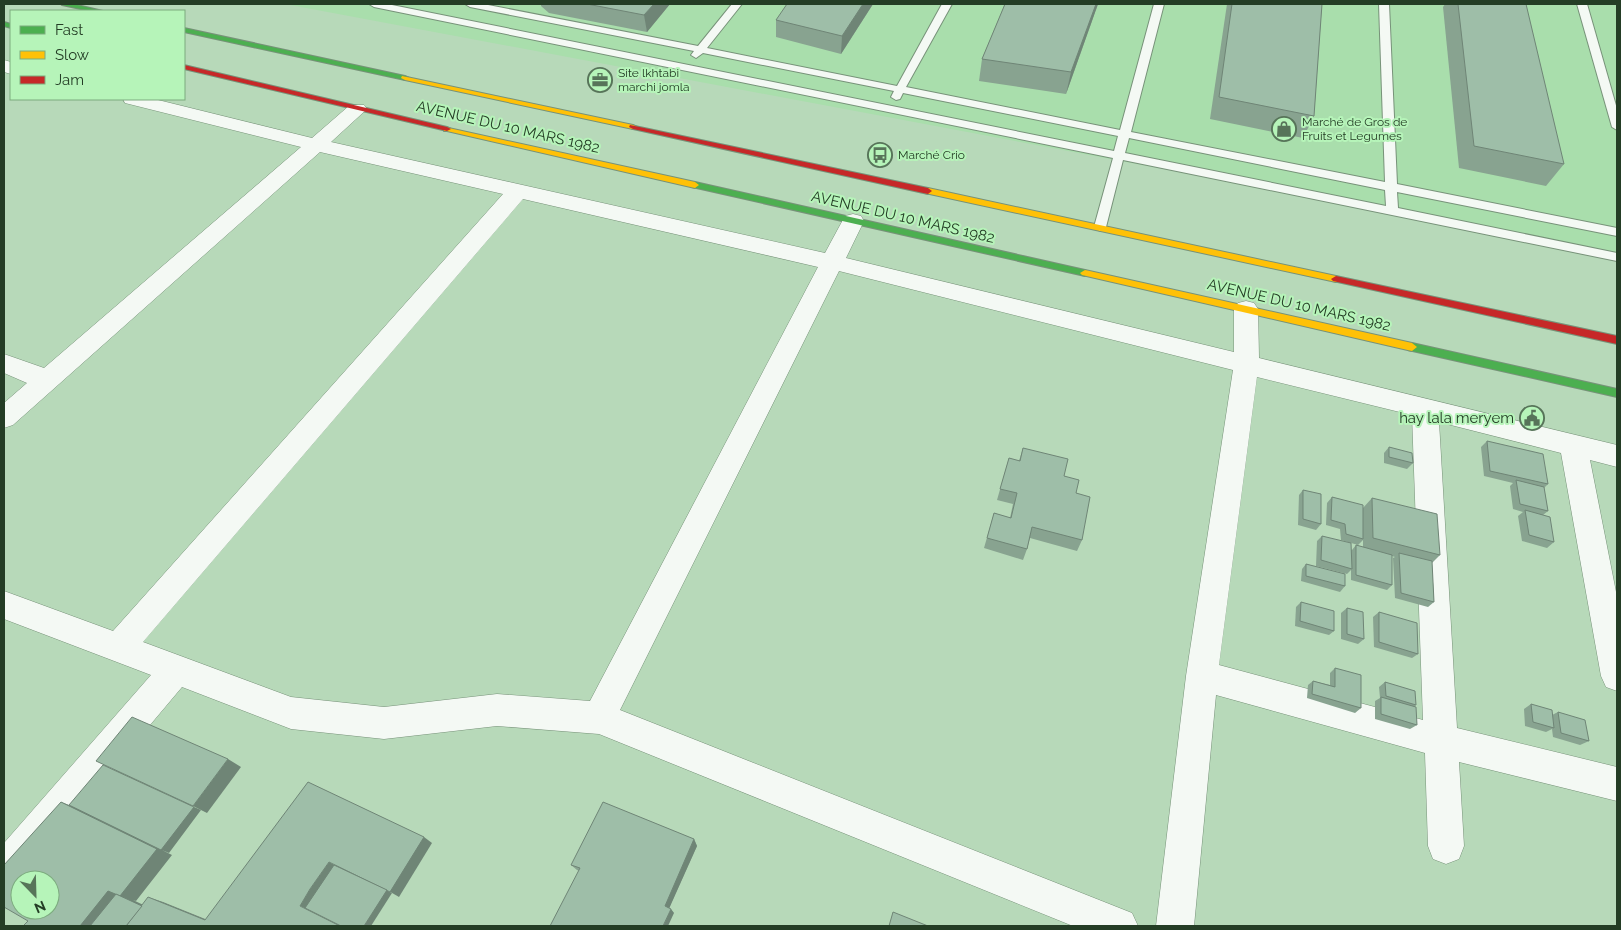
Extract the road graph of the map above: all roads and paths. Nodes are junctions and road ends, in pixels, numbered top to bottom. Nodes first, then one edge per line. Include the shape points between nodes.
1 (64, 4) edge
2 (375, 4) edge
3 (470, 4) edge
4 (530, 4) edge
5 (737, 4) edge
6 (946, 4) edge
7 (1159, 4) edge
8 (1384, 4) edge
9 (1582, 4) edge
10 (94, 10) edge
11 (519, 14) junction
12 (185, 30) edge
13 (502, 30) junction
14 (700, 50) junction
15 (185, 67) edge
16 (685, 68) junction
17 (900, 90) junction
18 (136, 100) edge
19 (357, 108) junction
20 (889, 110) junction
21 (1617, 127) edge
22 (1124, 135) junction
23 (315, 145) junction
24 (1118, 156) junction
25 (1392, 188) junction
26 (518, 191) junction
27 (1392, 212) junction
28 (853, 221) junction
29 (1100, 227) junction
30 (1617, 232) edge
31 (1617, 257) edge
32 (832, 262) junction
33 (1246, 308) junction
34 (1617, 340) edge
35 (4, 363) edge
36 (1246, 365) junction
37 (47, 380) junction
38 (1617, 393) edge
39 (1425, 409) junction
40 (4, 418) edge
41 (1573, 445) junction
42 (1617, 456) edge
43 (4, 605) edge
44 (118, 648) junction
45 (177, 669) junction
46 (1202, 676) junction
47 (1617, 676) edge
48 (599, 718) junction
49 (1441, 741) junction
50 (1617, 784) edge
51 (1446, 846) dead end
52 (4, 870) edge
53 (1119, 926) edge
54 (1175, 926) edge

1 - 10 main road
2 - 13 lane
3 - 11 lane
4 - 11 lane
5 - 14 lane
6 - 17 lane
7 - 22 lane
8 - 25 lane
9 - 21 lane
11 - 13 lane
11 - 14 lane
12 - 29 main road, AVENUE DU 10 MARS 1982
13 - 16 lane
14 - 16 lane
14 - 17 lane
15 - 19 main road, AVENUE DU 10 MARS 1982
16 - 20 lane
17 - 20 lane
17 - 22 lane
18 - 23 street
19 - 23 street
19 - 28 main road, AVENUE DU 10 MARS 1982
20 - 24 lane
22 - 24 lane
22 - 25 lane
23 - 26 street
23 - 37 street
24 - 27 lane
24 - 29 lane
25 - 27 lane
25 - 30 lane
26 - 32 street
26 - 44 street
27 - 31 lane
28 - 32 street
28 - 33 main road, AVENUE DU 10 MARS 1982
29 - 34 main road, AVENUE DU 10 MARS 1982
32 - 36 street
32 - 48 street
33 - 36 street
33 - 38 main road, AVENUE DU 10 MARS 1982
35 - 37 street
36 - 39 street
36 - 46 street
37 - 40 street
39 - 41 street
39 - 49 street
41 - 42 street
41 - 47 street
43 - 44 street
44 - 45 street
45 - 48 street via 291,713 384,723 497,710
45 - 52 street
46 - 49 street
46 - 54 street
48 - 53 street
49 - 50 street
49 - 51 street

